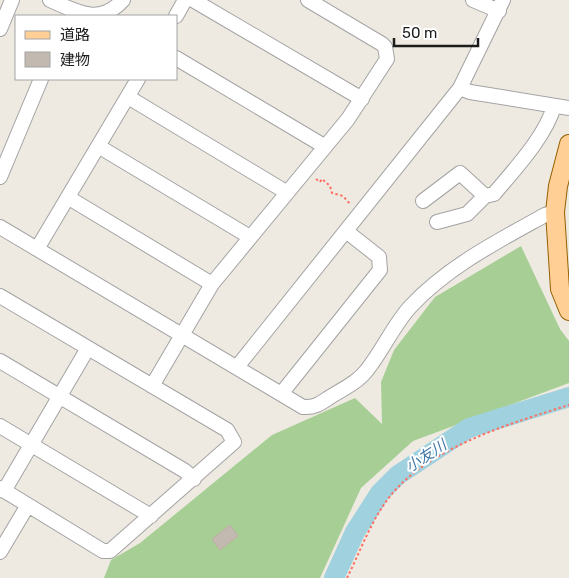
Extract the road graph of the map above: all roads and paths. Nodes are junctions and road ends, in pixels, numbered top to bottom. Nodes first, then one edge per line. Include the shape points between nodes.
1 (12, 0) edge
2 (50, 0) edge
3 (123, 0) edge
4 (185, 0) edge
5 (193, 0) edge
6 (308, 0) edge
7 (473, 0) edge
8 (501, 5) edge
9 (71, 8) edge
10 (177, 15) edge
11 (0, 30) edge
12 (178, 59) edge
13 (41, 80) edge
14 (137, 80) edge
15 (460, 88) junction
16 (128, 97) junction
17 (362, 100) junction
18 (554, 106) junction
19 (569, 108) edge
20 (569, 144) edge
21 (98, 146) junction
22 (324, 146) junction
23 (0, 177) edge
24 (320, 182) dead end
25 (286, 192) junction
26 (485, 196) junction
27 (69, 198) junction
28 (423, 201) dead end
29 (351, 207) dead end
30 (555, 212) junction
31 (437, 222) dead end
32 (0, 227) edge
33 (346, 231) junction
34 (250, 238) junction
35 (37, 249) junction
36 (212, 284) junction
37 (0, 296) edge
38 (569, 311) edge
39 (181, 335) junction
40 (88, 348) junction
41 (0, 361) edge
42 (237, 367) junction
43 (152, 386) junction
44 (281, 394) junction
45 (60, 397) junction
46 (569, 405) edge
47 (0, 426) edge
48 (31, 444) junction
49 (194, 479) junction
50 (2, 489) edge
51 (28, 505) junction
52 (150, 516) junction
53 (0, 552) edge
54 (347, 578) edge

1 - 11 street
2 - 9 street
3 - 9 street via 113,10 101,15 89,15
4 - 10 street
5 - 17 street
6 - 17 street via 385,47 388,59
7 - 8 street
8 - 15 street
12 - 22 street
13 - 23 street
14 - 16 street
15 - 18 street
15 - 33 street
16 - 21 street
16 - 25 street
17 - 22 street
18 - 19 street
18 - 26 street via 550,118 511,174 494,194
20 - 30 main road via 559,179
21 - 27 street
21 - 34 street
22 - 25 street
24 - 29 path via 322,179 332,193 343,196
25 - 34 street
26 - 28 street via 460,173
26 - 31 street via 467,214
27 - 35 street
27 - 36 street
30 - 38 main road via 560,289
30 - 44 street via 480,252 442,278 411,306 366,372 350,385 313,408 303,407
32 - 35 street
33 - 42 street
33 - 44 street via 379,257 380,270
34 - 36 street
35 - 39 street
36 - 39 street
37 - 40 street
39 - 42 street
39 - 43 street
40 - 43 street
40 - 45 street
41 - 45 street
42 - 44 street
43 - 49 street via 232,436 234,442
45 - 48 street
45 - 49 street
46 - 54 path via 480,435 440,456 401,484 384,504
47 - 48 street
48 - 50 street
48 - 52 street
49 - 52 street
50 - 51 street
51 - 52 street via 103,551 110,551
51 - 53 street

